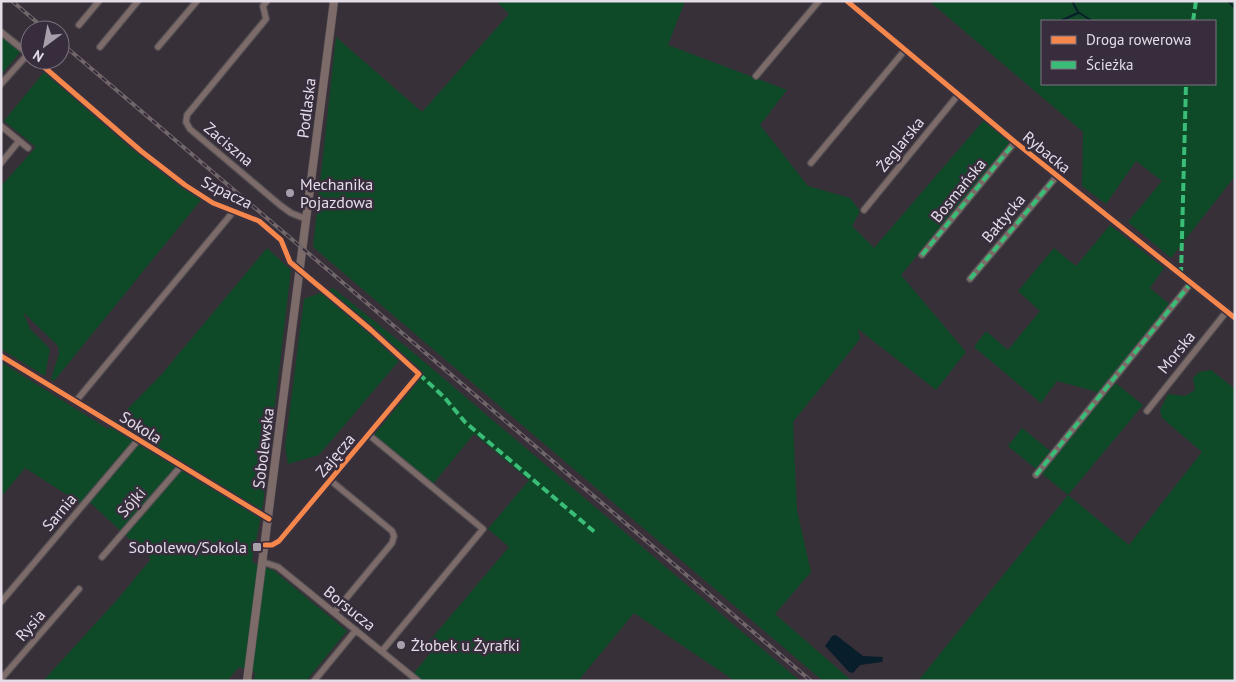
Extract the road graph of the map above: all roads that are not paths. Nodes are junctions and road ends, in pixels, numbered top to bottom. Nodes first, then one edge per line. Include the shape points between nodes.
1 (99, 1) edge
2 (138, 1) edge
3 (197, 1) edge
4 (267, 1) edge
5 (334, 1) edge
6 (818, 1) edge
7 (847, 1) edge
8 (79, 25) dead end
9 (1, 32) edge
10 (100, 47) dead end
11 (158, 47) dead end
12 (20, 48) edge
13 (905, 50) junction
14 (20, 64) edge
15 (48, 70) edge
16 (756, 76) dead end
17 (1, 84) edge
18 (958, 95) junction
19 (1, 126) edge
20 (20, 141) junction
21 (1014, 142) junction
22 (28, 148) dead end
23 (1, 163) edge
24 (811, 163) dead end
25 (1056, 176) junction
26 (864, 210) dead end
27 (233, 212) junction
28 (306, 219) junction
29 (922, 255) dead end
30 (300, 268) junction
31 (970, 279) dead end
32 (1191, 283) junction
33 (1227, 311) junction
34 (1235, 318) edge
35 (1, 356) edge
36 (419, 374) joint
37 (76, 401) junction
38 (1146, 411) dead end
39 (369, 435) junction
40 (138, 440) junction
41 (181, 466) junction
42 (1036, 475) dead end
43 (330, 480) junction
44 (268, 519) junction
45 (265, 545) junction
46 (102, 557) dead end
47 (263, 562) junction
48 (79, 589) dead end
49 (1, 602) edge
50 (334, 613) junction
51 (356, 630) junction
52 (382, 651) junction
53 (1, 679) edge
54 (247, 681) edge
55 (314, 681) edge
56 (418, 681) edge

1 - 8 street
2 - 10 street
3 - 11 street
4 - 28 street, Zaciszna via 263,6 266,19 187,115 186,122 190,129 282,206
5 - 28 street, Podlaska
6 - 16 street
7 - 13 street, Rybacka
9 - 12 street
13 - 18 street, Rybacka
13 - 24 street
14 - 17 street
15 - 27 street, Szpacza via 185,185
18 - 21 street, Rybacka
18 - 26 street, Żeglarska
19 - 20 street
20 - 22 street
20 - 23 street
21 - 25 street, Rybacka
21 - 29 street, Bosmańska
25 - 31 street, Bałtycka
25 - 32 street, Rybacka
27 - 30 street, Szpacza via 266,227 280,240 290,262
27 - 37 street
28 - 30 street, Sobolewska
30 - 36 street, Szpacza
30 - 44 street, Sobolewska
32 - 33 street, Rybacka
32 - 42 street
33 - 34 street, Rybacka
33 - 38 street, Morska
35 - 37 street, Sokola
36 - 39 street, Zajęcza
37 - 40 street, Sokola
39 - 43 street, Zajęcza
39 - 52 street, Zajęcza via 483,529
40 - 41 street, Sokola
40 - 49 street, Sarnia
41 - 44 street, Sokola
41 - 46 street, Sójki
43 - 45 street, Zajęcza via 279,541
43 - 50 street via 394,536 392,543
44 - 45 street, Sobolewska
45 - 47 street, Sobolewska
47 - 50 street, Borsucza via 278,567
47 - 54 street, Sobolewska
48 - 53 street, Rysia
50 - 51 street, Borsucza
51 - 52 street, Borsucza
51 - 55 street
52 - 56 street, Borsucza

